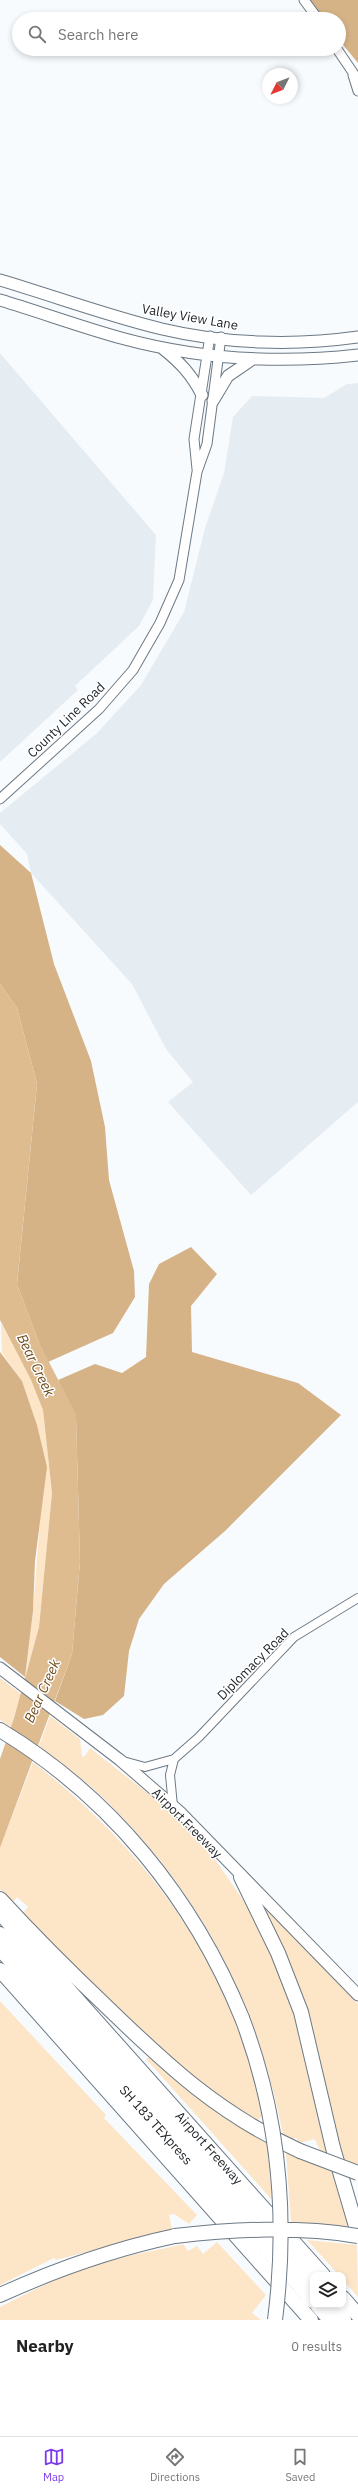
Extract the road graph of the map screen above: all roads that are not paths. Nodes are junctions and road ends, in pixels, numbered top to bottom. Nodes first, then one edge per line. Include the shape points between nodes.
1 (304, 0) edge
2 (313, 12) edge
3 (342, 56) edge
4 (355, 76) edge
5 (358, 91) edge
6 (0, 280) edge
7 (0, 300) edge
8 (215, 337) junction
9 (358, 337) edge
10 (160, 346) junction
11 (358, 355) edge
12 (213, 356) junction
13 (252, 359) junction
14 (202, 395) junction
15 (212, 401) junction
16 (197, 472) junction
17 (0, 799) edge
18 (358, 1598) edge
19 (0, 1668) edge
20 (0, 1730) edge
21 (174, 1759) junction
22 (120, 1760) junction
23 (173, 1806) junction
24 (241, 1877) junction
25 (0, 1899) edge
26 (7, 1916) edge
27 (0, 1934) edge
28 (0, 1949) edge
29 (0, 1970) edge
30 (358, 1995) edge
31 (358, 2173) edge
32 (358, 2233) edge
33 (358, 2236) edge
34 (320, 2272) edge
35 (310, 2282) edge
36 (0, 2295) edge
37 (310, 2298) edge
38 (346, 2301) edge
39 (320, 2308) edge
40 (333, 2308) edge
41 (358, 2315) edge
42 (275, 2320) edge
43 (310, 2320) edge
44 (330, 2320) edge
45 (344, 2320) edge

1 - 2 street
3 - 4 street
4 - 5 street
6 - 8 main road, Valley View Lane via 164,329
7 - 10 main road via 121,338
8 - 9 main road, Valley View Lane via 304,341
8 - 12 street, County Line Road
10 - 12 main road
10 - 14 main road via 191,374
11 - 13 main road
12 - 13 main road
12 - 14 street, County Line Road
12 - 15 street, County Line Road
13 - 15 main road via 228,376
14 - 16 street, County Line Road via 194,439
15 - 16 street, County Line Road via 207,444
16 - 17 street, County Line Road via 179,580 160,623 133,670 99,709
18 - 21 street, Diplomacy Road via 294,1637
19 - 22 main road, Airport Freeway
20 - 42 highway, bridge via 65,1775 132,1838 186,1909 230,1989 253,2045 271,2116 276,2152 282,2207
21 - 22 street, Diplomacy Road via 145,1767
21 - 23 street via 170,1775
22 - 23 main road, Airport Freeway
23 - 24 main road, Airport Freeway
24 - 30 main road, Airport Freeway
24 - 32 highway via 278,1953 301,2012 333,2148
25 - 26 highway
26 - 31 highway, bridge via 192,2085 238,2119 300,2151
26 - 34 highway, Airport Freeway
27 - 35 highway, SH 183 TEXpress
28 - 37 highway, SH 183 TEXpress
29 - 43 highway
33 - 36 highway, bridge via 252,2229 175,2236 84,2260
38 - 41 highway
39 - 44 highway
40 - 45 highway

